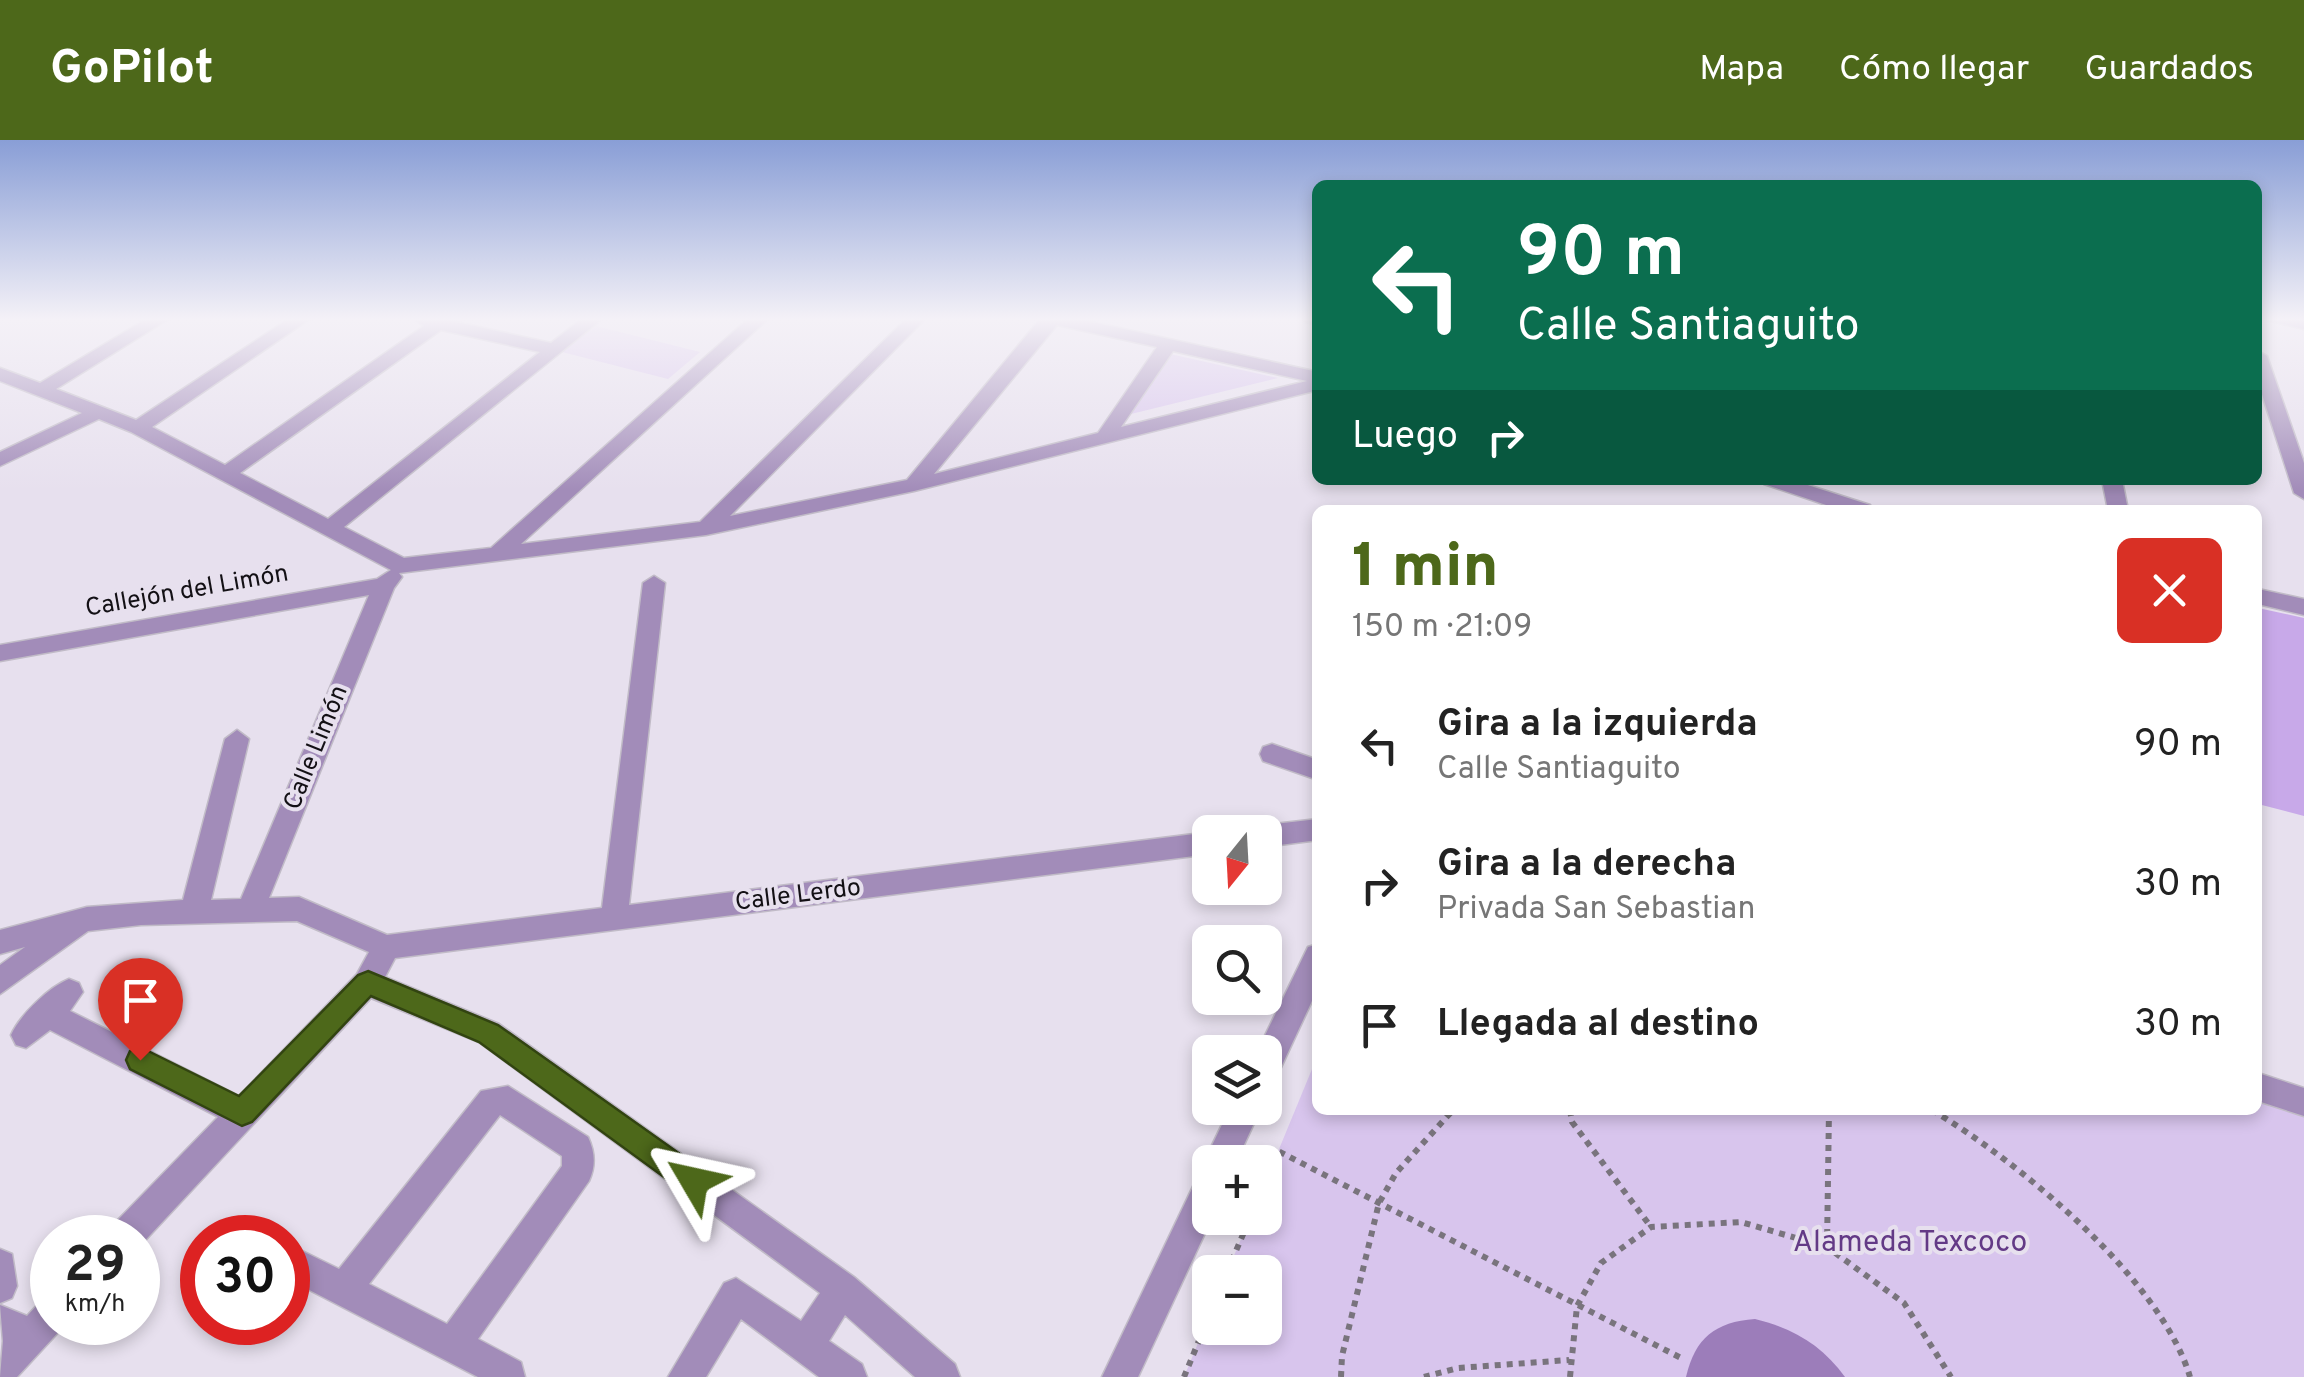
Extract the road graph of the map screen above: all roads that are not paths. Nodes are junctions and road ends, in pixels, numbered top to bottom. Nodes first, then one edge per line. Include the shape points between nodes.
1 (6, 376) edge
2 (65, 376) edge
3 (216, 376) edge
4 (365, 376) edge
5 (521, 376) edge
6 (696, 376) edge
7 (859, 376) edge
8 (1004, 376) edge
9 (1146, 376) edge
10 (2265, 376) edge
11 (1312, 383) edge
12 (45, 388) junction
13 (101, 411) junction
14 (2279, 418) junction
15 (2304, 422) edge
16 (138, 428) junction
17 (1106, 435) junction
18 (0, 460) edge
19 (226, 474) junction
20 (914, 485) junction
21 (1792, 485) edge
22 (2304, 494) edge
23 (1849, 505) edge
24 (331, 527) junction
25 (706, 528) junction
26 (496, 556) junction
27 (393, 575) junction
28 (654, 583) dead end
29 (2262, 598) edge
30 (2304, 607) edge
31 (0, 652) edge
32 (237, 739) dead end
33 (1272, 754) dead end
34 (1312, 768) edge
35 (1312, 830) edge
36 (1282, 834) edge
37 (1192, 845) edge
38 (250, 910) junction
39 (194, 912) junction
40 (87, 919) junction
41 (614, 919) junction
42 (0, 942) edge
43 (386, 948) junction
44 (1312, 969) edge
45 (0, 982) edge
46 (368, 983) junction
47 (69, 992) dead end
48 (1281, 1035) edge
49 (2262, 1087) edge
50 (576, 1095) junction
51 (2304, 1102) edge
52 (242, 1112) junction
53 (546, 1127) junction
54 (146, 1215) edge
55 (1192, 1223) edge
56 (0, 1266) edge
57 (310, 1272) edge
58 (0, 1286) edge
59 (842, 1289) junction
60 (344, 1290) junction
61 (28, 1324) edge
62 (807, 1344) junction
63 (453, 1345) junction
64 (0, 1370) edge
65 (510, 1374) dead end
66 (686, 1377) edge
67 (849, 1377) edge
68 (942, 1377) edge
69 (1120, 1377) edge

1 - 12 street
2 - 12 street
3 - 16 street
4 - 19 street
5 - 24 street
6 - 26 street
7 - 25 street
8 - 20 street
9 - 17 street
10 - 14 street
11 - 17 street, Callejón del Limón
12 - 13 street
13 - 16 street
13 - 18 street
14 - 15 street
14 - 22 street
16 - 19 street
17 - 20 street, Callejón del Limón
19 - 24 street
20 - 25 street, Callejón del Limón
21 - 23 street
24 - 27 street
25 - 26 street, Callejón del Limón
26 - 27 street, Callejón del Limón
27 - 31 street, Callejón del Limón
27 - 38 street, Calle Limón
28 - 41 street
29 - 30 street
32 - 39 street
33 - 34 street
35 - 36 street
37 - 41 street, Calle Lerdo
38 - 39 street
38 - 43 street via 300,909
39 - 40 street
40 - 42 street
40 - 45 street
41 - 43 street, Calle Lerdo
43 - 46 street
44 - 48 street
46 - 50 street via 489,1034
46 - 52 street
47 - 52 street via 36,1024
49 - 51 street
50 - 53 street
50 - 59 street
52 - 54 street
53 - 60 street via 508,1100 492,1101
53 - 63 street via 577,1148 578,1170
55 - 69 street
56 - 58 street
57 - 60 street
59 - 62 street
59 - 68 street
60 - 63 street
61 - 64 street
62 - 66 street via 736,1294
62 - 67 street
63 - 65 street

